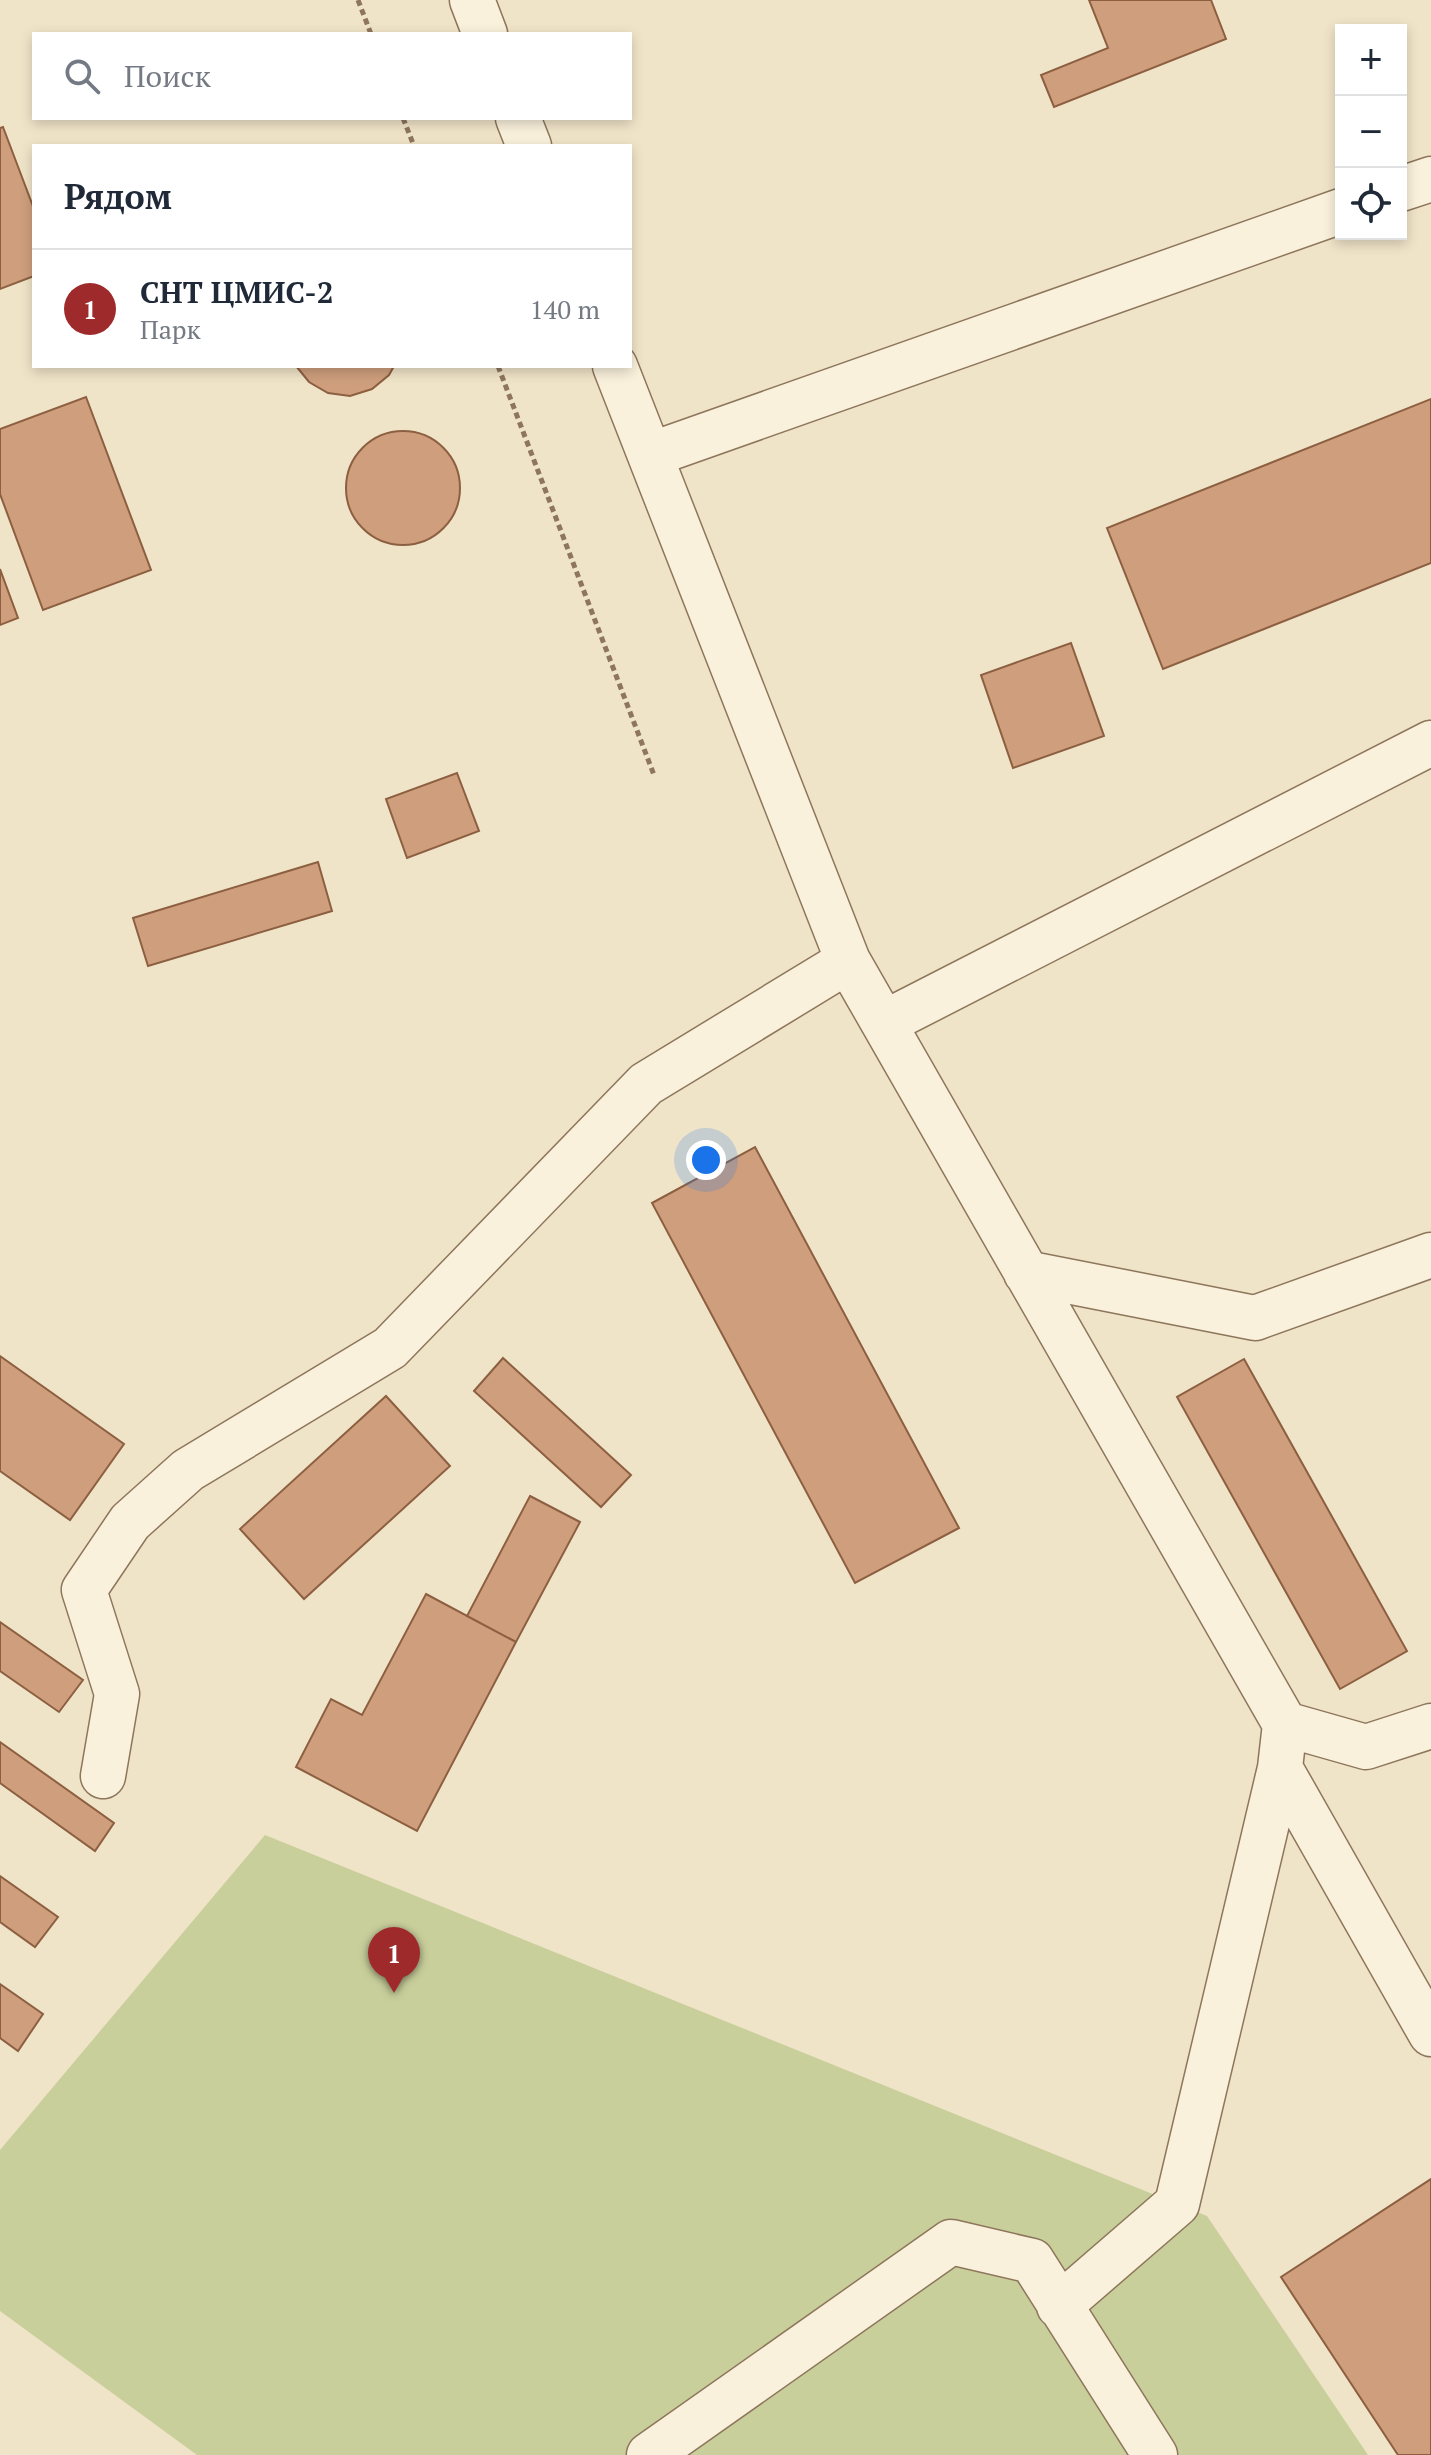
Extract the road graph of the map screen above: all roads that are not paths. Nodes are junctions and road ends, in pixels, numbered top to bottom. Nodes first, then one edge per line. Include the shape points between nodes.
1 (472, 0) edge
2 (484, 32) edge
3 (519, 120) edge
4 (528, 144) edge
5 (1431, 179) edge
6 (1407, 187) edge
7 (1335, 213) edge
8 (616, 368) edge
9 (650, 455) junction
10 (1431, 743) edge
11 (848, 961) junction
12 (884, 1023) junction
13 (1431, 1255) edge
14 (1026, 1273) junction
15 (1285, 1724) junction
16 (1431, 1726) edge
17 (1280, 1768) junction
18 (103, 1776) dead end
19 (1431, 2034) edge
20 (1059, 2306) junction
21 (649, 2455) edge
22 (1155, 2455) edge

1 - 2 street
3 - 4 street
5 - 6 street
7 - 9 street
8 - 9 street
9 - 11 street
10 - 12 street
11 - 12 street
11 - 18 street via 646,1084 390,1348 188,1470 130,1522 84,1590 117,1694
12 - 14 street
13 - 14 street via 1255,1318
14 - 15 street
15 - 16 street via 1366,1747
15 - 17 street
17 - 19 street
17 - 20 street via 1177,2204
20 - 21 street via 1032,2261 951,2242
20 - 22 street

